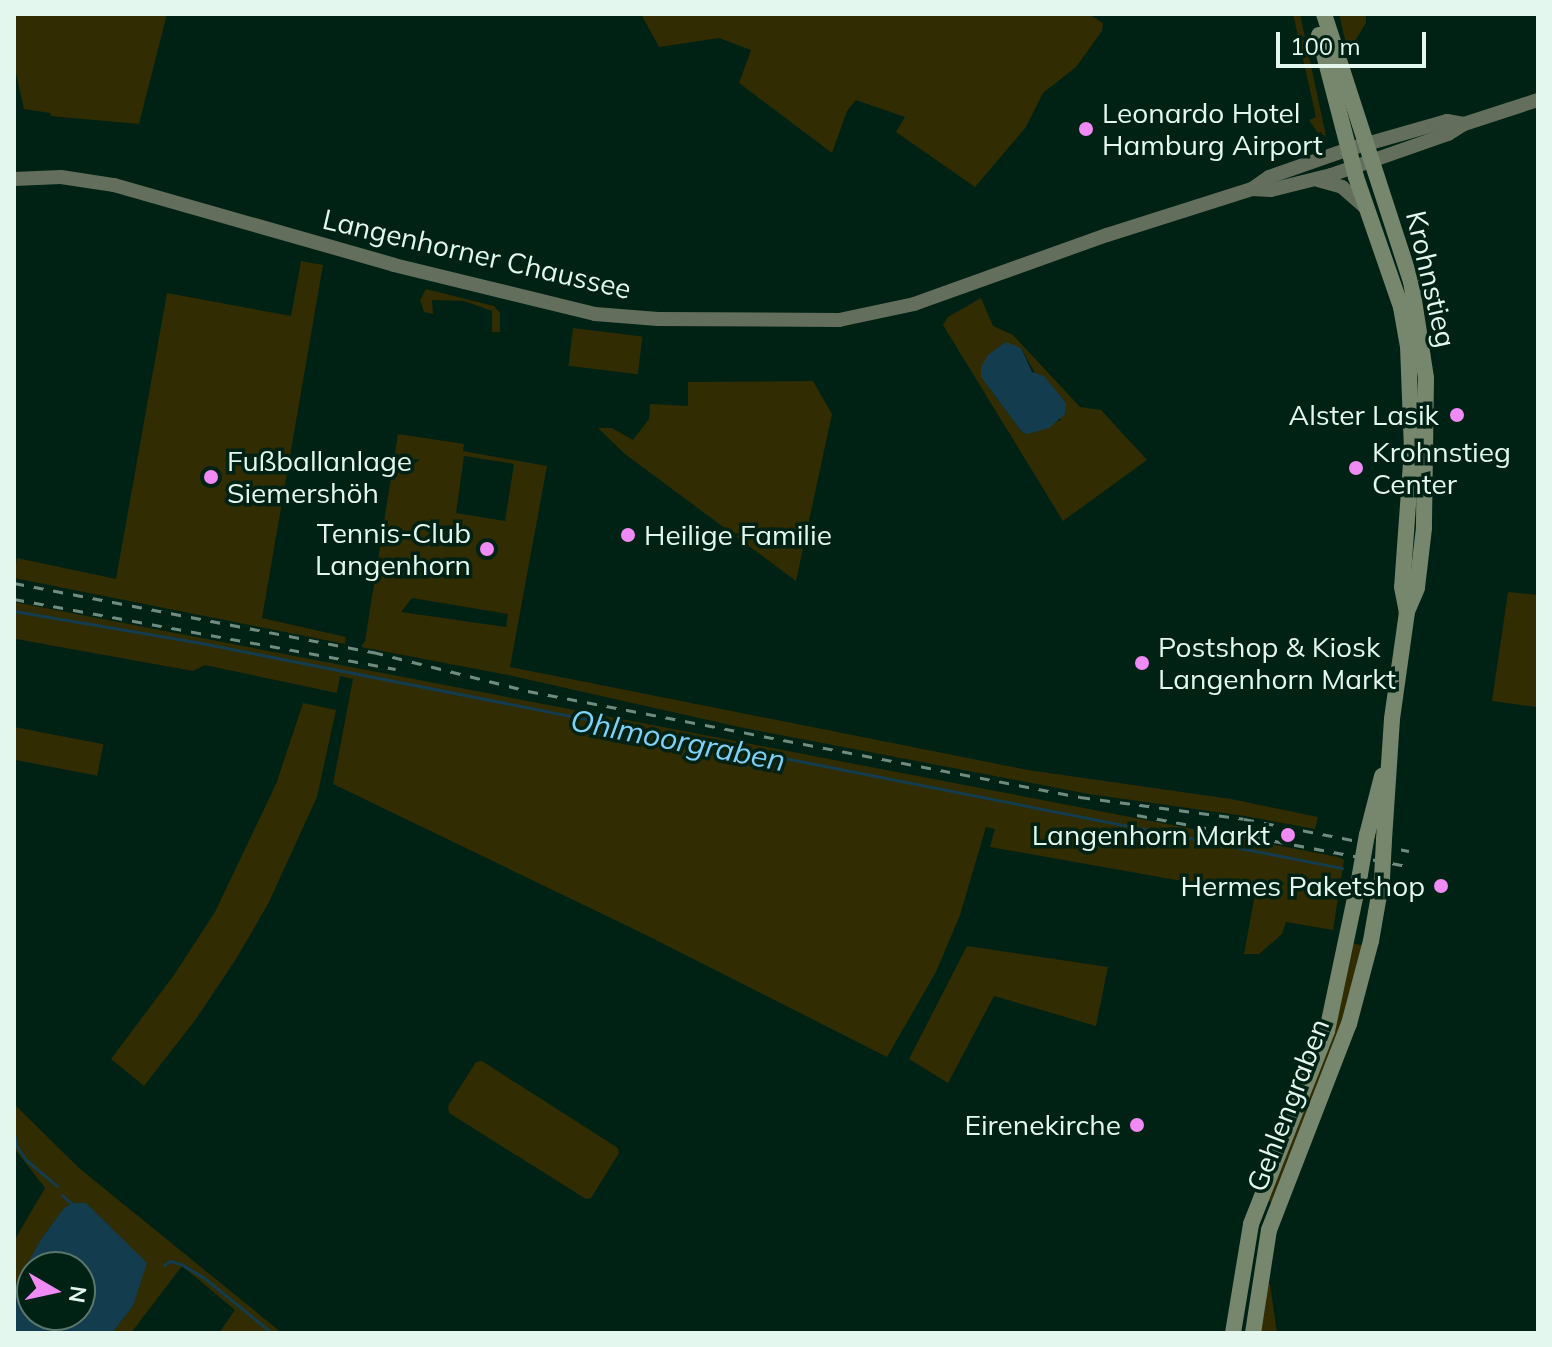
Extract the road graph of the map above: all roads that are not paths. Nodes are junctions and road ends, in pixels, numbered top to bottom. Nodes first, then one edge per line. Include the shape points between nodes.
1 (1313, 14) edge
2 (1324, 14) edge
3 (1538, 100) edge
4 (1464, 124) junction
5 (1368, 143) junction
6 (1349, 149) junction
7 (1373, 161) junction
8 (1353, 167) junction
9 (14, 179) edge
10 (1313, 179) junction
11 (1252, 189) junction
12 (1365, 207) junction
13 (1407, 612) junction
14 (1389, 751) junction
15 (1379, 897) joint
16 (1353, 909) joint
17 (1233, 1333) edge
18 (1253, 1333) edge

1 - 6 main road, Krohnstieg
2 - 5 main road, Krohnstieg
3 - 4 main road, Langenhorner Chaussee
4 - 5 main road, Langenhorner Chaussee via 1447,121
4 - 7 main road, Langenhorner Chaussee
5 - 6 main road, Langenhorner Chaussee
5 - 7 main road, Krohnstieg
6 - 8 main road, Krohnstieg
6 - 11 main road, Langenhorner Chaussee via 1269,177
7 - 8 main road, Langenhorner Chaussee
7 - 13 main road, Krohnstieg via 1411,281 1425,365 1424,528 1417,588
8 - 10 main road, Langenhorner Chaussee
8 - 12 main road, Krohnstieg
9 - 11 main road, Langenhorner Chaussee via 96,181 492,290 595,314 658,319 839,320 877,315
10 - 11 main road, Langenhorner Chaussee via 1271,190
10 - 12 main road via 1342,187
12 - 13 main road, Krohnstieg via 1401,307 1408,346 1412,449 1402,587
13 - 14 main road, Krohnstieg
14 - 15 main road, Krohnstieg, bridge
14 - 16 main road, Krohnstieg, bridge
15 - 18 main road, Gehlengraben via 1349,1024 1269,1230
16 - 17 main road, Gehlengraben via 1327,1031 1255,1207

